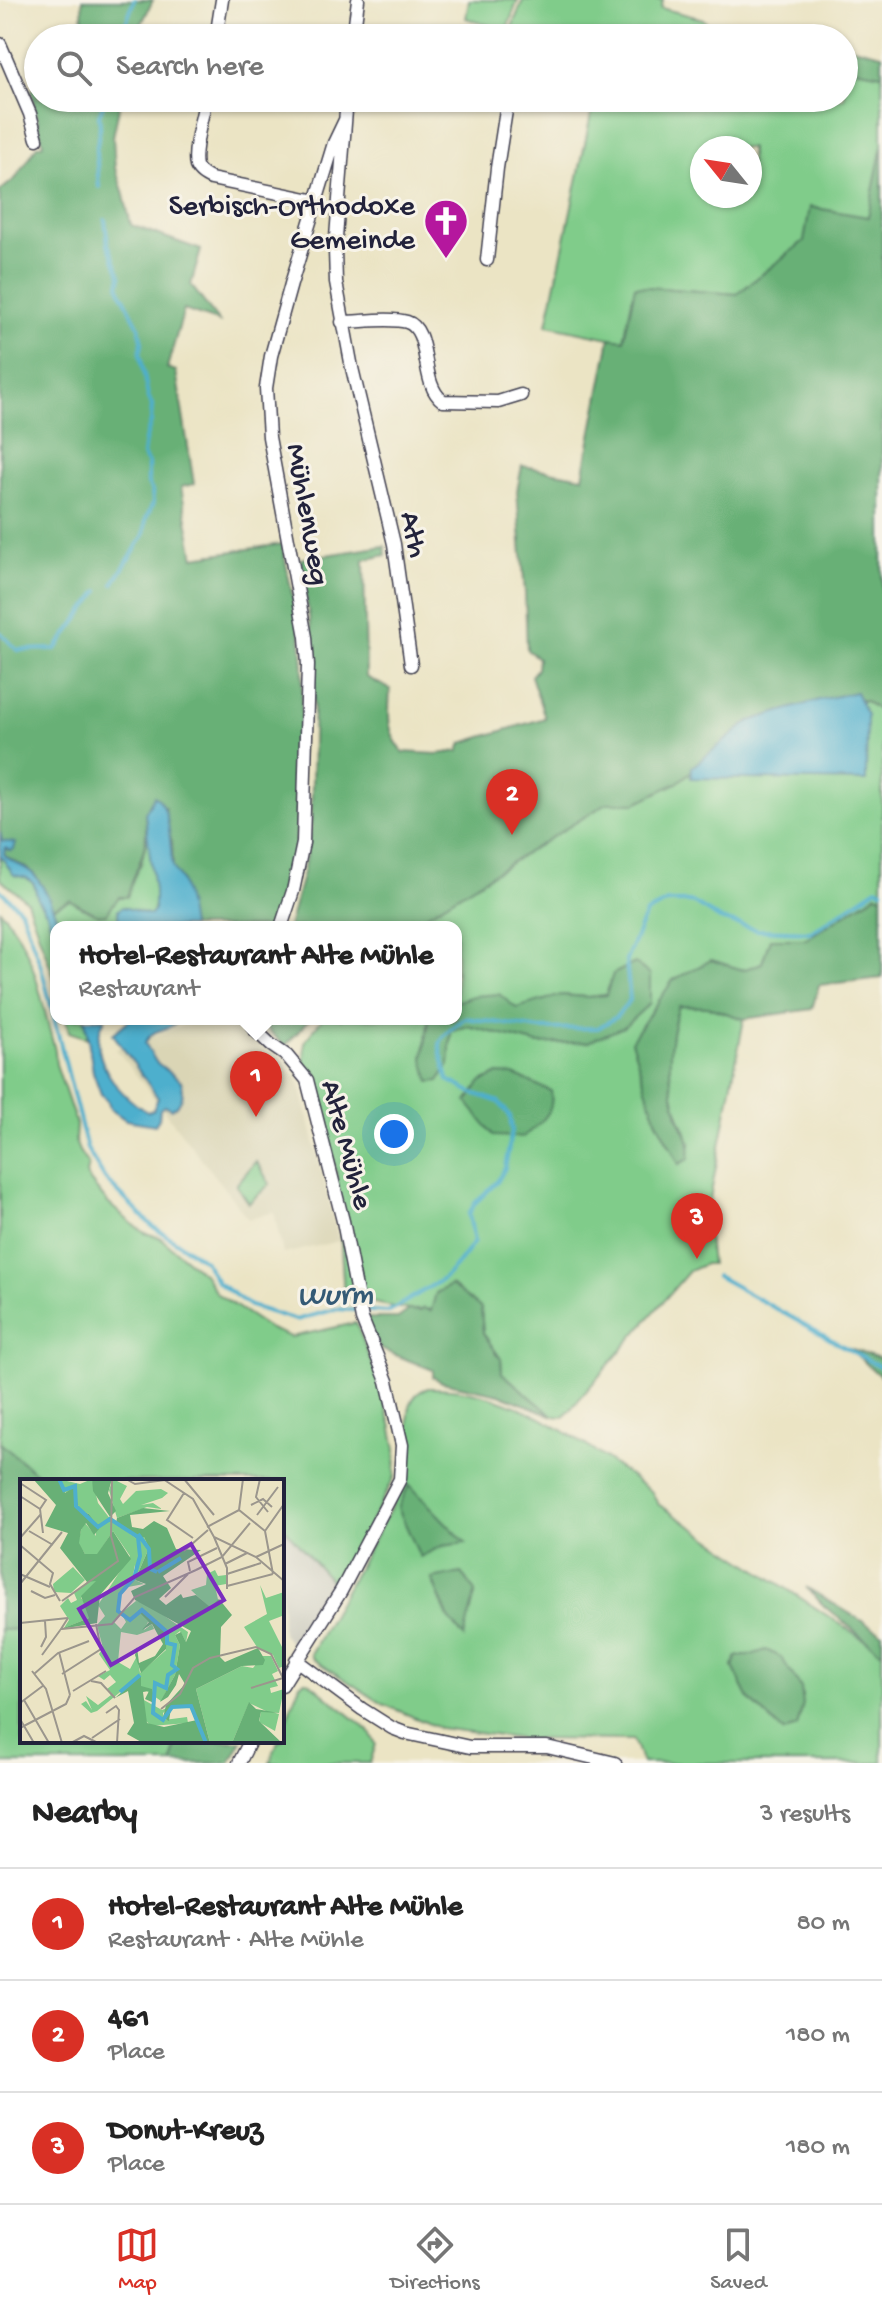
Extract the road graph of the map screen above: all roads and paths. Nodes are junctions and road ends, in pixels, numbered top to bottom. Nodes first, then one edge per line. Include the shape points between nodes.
1 (222, 0) edge
2 (358, 0) edge
3 (218, 24) edge
4 (355, 24) edge
5 (0, 44) edge
6 (24, 100) edge
7 (29, 112) edge
8 (203, 112) edge
9 (346, 112) edge
10 (506, 112) edge
11 (345, 120) junction
12 (37, 139) dead end
13 (317, 201) junction
14 (487, 260) dead end
15 (342, 322) junction
16 (521, 395) dead end
17 (411, 665) dead end
18 (283, 921) edge
19 (253, 1025) edge
20 (296, 1660) junction
21 (284, 1681) edge
22 (249, 1743) edge
23 (239, 1763) edge
24 (615, 1763) edge

1 - 3 street
2 - 4 street
5 - 6 street
7 - 12 street
8 - 13 street via 196,153 202,174
9 - 11 street, Ath
10 - 14 street
11 - 13 street, Mühlenweg
11 - 15 street, Ath via 335,250
13 - 18 street, Mühlenweg via 266,388 269,437 308,665 303,843
15 - 16 street via 411,324 419,334 432,391 443,401 498,402
15 - 17 street, Ath via 394,544
19 - 20 street, Alte Mühle via 307,1080 362,1319 387,1381 402,1445 400,1479 341,1591
20 - 21 street, Alte Mühle
20 - 24 street via 377,1720 405,1733 470,1747 547,1747
22 - 23 street

